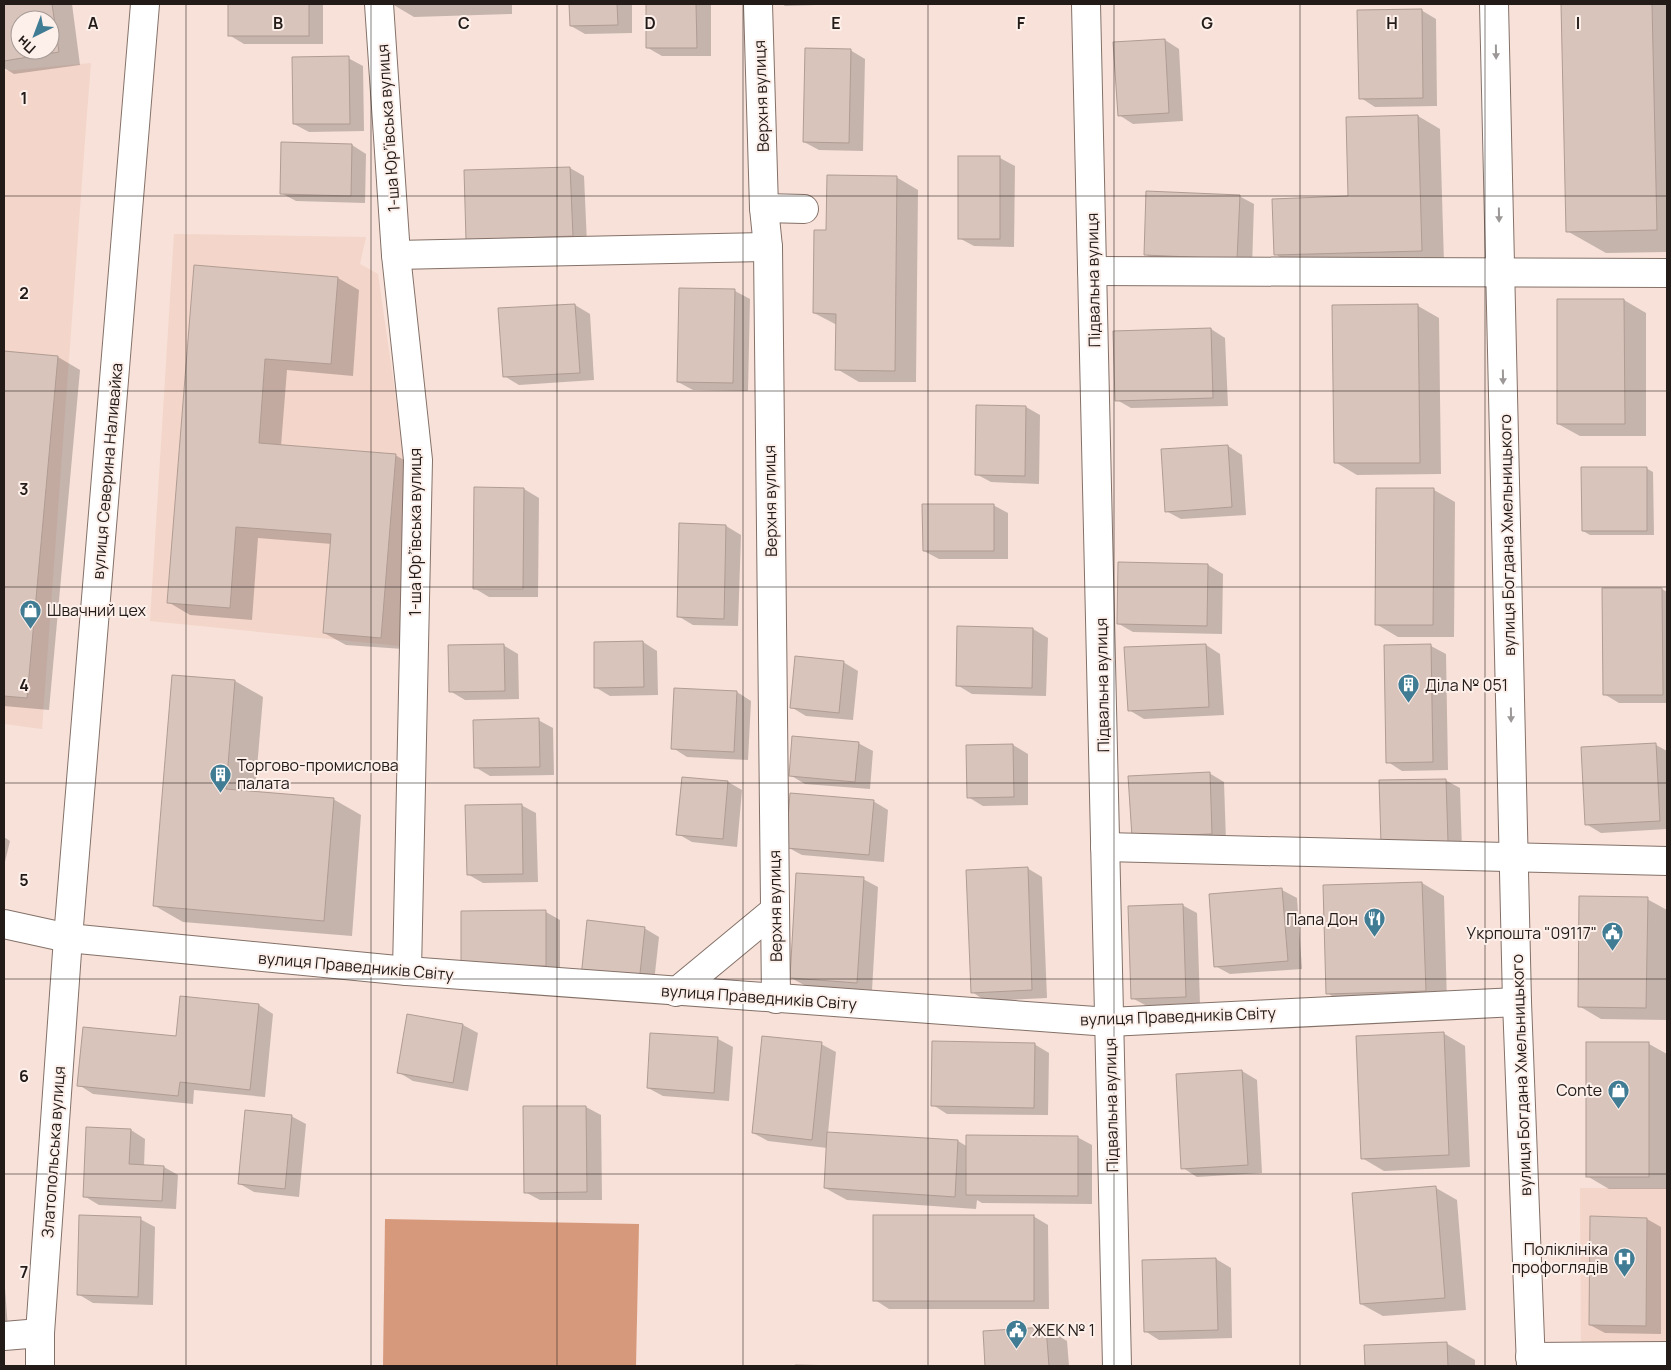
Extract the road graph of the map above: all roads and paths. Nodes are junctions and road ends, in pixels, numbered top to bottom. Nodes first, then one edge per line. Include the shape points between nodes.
1 (145, 4) edge
2 (380, 4) edge
3 (758, 4) edge
4 (1086, 4) edge
5 (1494, 4) edge
6 (764, 208) junction
7 (804, 209) dead end
8 (768, 247) junction
9 (396, 255) junction
10 (1092, 271) junction
11 (1501, 272) junction
12 (1667, 273) edge
13 (1105, 847) junction
14 (1515, 858) junction
15 (1667, 862) edge
16 (775, 910) junction
17 (4, 924) edge
18 (68, 938) junction
19 (407, 971) junction
20 (676, 992) junction
21 (776, 999) junction
22 (1518, 1002) junction
23 (1109, 1022) junction
24 (40, 1333) junction
25 (4, 1336) edge
26 (1667, 1356) edge
27 (1530, 1362) edge
28 (40, 1366) edge
29 (1117, 1366) edge

1 - 18 street, вулиця Северина Наливайка
2 - 9 street, 1-ша Юрʼївська вулиця
3 - 6 street, Верхня вулиця
4 - 10 street, Підвальна вулиця
5 -> 11 street, вулиця Богдана Хмельницького
6 - 7 street
6 - 8 street, Верхня вулиця
8 - 9 street
8 - 16 street, Верхня вулиця
9 - 19 street, 1-ша Юрʼївська вулиця via 418,460
10 - 11 street
10 - 13 street, Підвальна вулиця
11 - 12 street
11 -> 14 street, вулиця Богдана Хмельницького
13 - 14 street
13 - 23 street, Підвальна вулиця
14 - 15 street
14 - 22 street, вулиця Богдана Хмельницького
16 - 20 street
16 - 21 street, Верхня вулиця
17 - 18 street, вулиця Праведників Світу
18 - 19 street, вулиця Праведників Світу
18 - 24 street, Златопольська вулиця
19 - 20 street, вулиця Праведників Світу
20 - 21 street, вулиця Праведників Світу
21 - 23 street, вулиця Праведників Світу
22 - 23 street, вулиця Праведників Світу
22 - 27 street, вулиця Богдана Хмельницького
23 - 29 street, Підвальна вулиця
24 - 25 street
24 - 28 street, Златопольська вулиця
26 - 27 street

